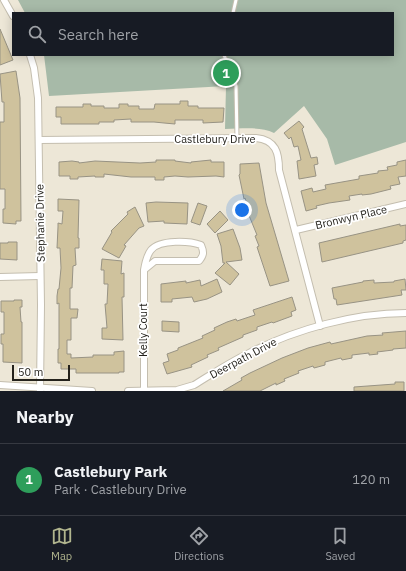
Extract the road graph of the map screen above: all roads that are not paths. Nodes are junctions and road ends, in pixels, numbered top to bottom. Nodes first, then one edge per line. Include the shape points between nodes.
1 (4, 0) edge
2 (236, 0) edge
3 (233, 12) edge
4 (12, 14) edge
5 (30, 56) edge
6 (224, 56) edge
7 (237, 138) junction
8 (39, 140) junction
9 (406, 204) edge
10 (296, 230) junction
11 (144, 270) junction
12 (40, 276) junction
13 (0, 277) edge
14 (406, 313) edge
15 (320, 326) junction
16 (0, 385) edge
17 (40, 390) edge
18 (92, 391) edge
19 (128, 391) edge
20 (144, 391) edge

1 - 4 street
2 - 3 lane
5 - 8 street, Stephanie Drive via 38,98
6 - 7 lane via 236,86
7 - 8 street, Castlebury Drive
7 - 10 street, Castlebury Drive via 260,138 270,142 275,148
8 - 12 street, Stephanie Drive
9 - 10 street, Bronwyn Place
10 - 15 street, Castlebury Drive
11 - 11 street, Kelly Court via 155,262 199,261 204,252 195,242 164,242 150,250
11 - 20 street, Kelly Court
12 - 13 street
12 - 17 street, Stephanie Drive
14 - 15 street, Deerpath Drive via 352,319
15 - 20 street, Deerpath Drive via 250,352 184,389
16 - 17 street
17 - 18 street
19 - 20 street, Deerpath Drive

